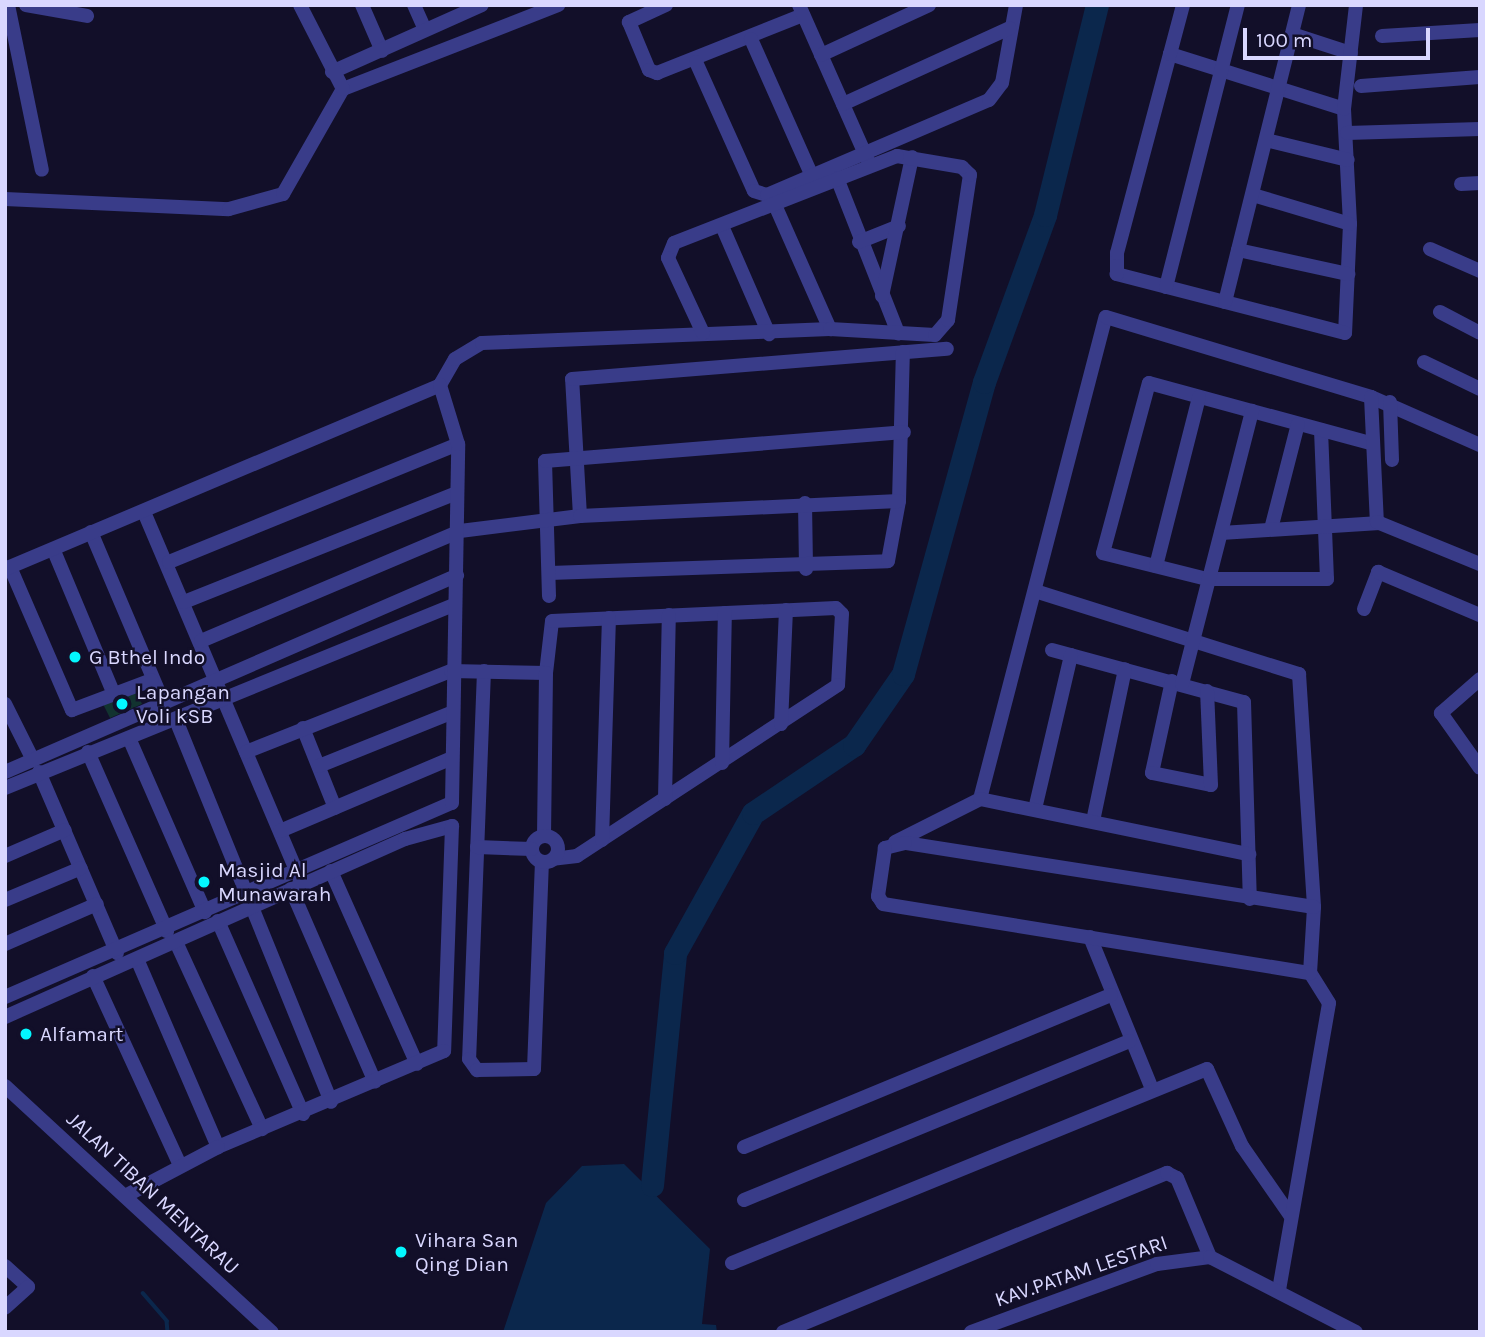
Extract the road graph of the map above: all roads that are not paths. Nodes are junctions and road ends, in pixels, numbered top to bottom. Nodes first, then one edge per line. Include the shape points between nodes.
1 (8, 5) edge
2 (26, 5) edge
3 (300, 5) edge
4 (362, 5) edge
5 (414, 5) edge
6 (558, 5) edge
7 (666, 5) edge
8 (929, 5) edge
9 (1016, 5) edge
10 (1183, 5) edge
11 (1238, 5) edge
12 (1299, 5) edge
13 (1356, 5) edge
14 (476, 6) edge
15 (801, 10) edge
16 (87, 16) dead end
17 (1010, 28) junction
18 (425, 30) junction
19 (1480, 30) edge
20 (1292, 34) junction
21 (1382, 36) dead end
22 (751, 39) junction
23 (382, 51) junction
24 (1351, 53) junction
25 (1170, 54) junction
26 (821, 55) junction
27 (696, 62) junction
28 (1221, 70) junction
29 (332, 72) junction
30 (1480, 77) edge
31 (1361, 86) dead end
32 (1279, 88) junction
33 (343, 89) junction
34 (843, 104) junction
35 (1344, 109) junction
36 (1480, 130) edge
37 (1347, 133) junction
38 (1266, 140) junction
39 (912, 157) junction
40 (868, 158) junction
41 (1348, 160) junction
42 (42, 170) dead end
43 (812, 176) junction
44 (837, 178) junction
45 (1480, 183) edge
46 (1461, 184) dead end
47 (1253, 195) junction
48 (5, 199) edge
49 (775, 205) junction
50 (1350, 224) junction
51 (722, 226) junction
52 (899, 226) junction
53 (859, 242) junction
54 (1430, 249) dead end
55 (1238, 250) junction
56 (1480, 271) edge
57 (1348, 274) junction
58 (1166, 287) junction
59 (882, 296) junction
60 (1226, 302) junction
61 (1440, 312) dead end
62 (830, 329) junction
63 (1480, 332) edge
64 (704, 333) junction
65 (898, 333) junction
66 (769, 334) junction
67 (947, 349) dead end
68 (904, 352) junction
69 (1424, 362) dead end
70 (440, 385) junction
71 (1480, 389) edge
72 (1199, 397) junction
73 (1371, 397) junction
74 (1390, 402) junction
75 (1251, 411) junction
76 (1298, 424) junction
77 (1321, 430) junction
78 (904, 432) junction
79 (458, 444) junction
80 (1373, 444) junction
81 (1480, 445) edge
82 (1392, 460) dead end
83 (575, 463) junction
84 (456, 493) junction
85 (899, 500) junction
86 (805, 503) junction
87 (144, 512) junction
88 (580, 516) junction
89 (550, 519) junction
90 (1380, 523) junction
91 (1327, 526) junction
92 (1271, 529) junction
93 (460, 531) junction
94 (90, 532) junction
95 (1221, 533) junction
96 (54, 551) junction
97 (169, 562) junction
98 (1480, 564) edge
99 (1156, 566) junction
100 (8, 568) edge
101 (806, 569) junction
102 (550, 573) junction
103 (457, 575) junction
104 (1207, 579) junction
105 (1035, 592) junction
106 (549, 596) dead end
107 (184, 602) junction
108 (455, 604) junction
109 (1364, 608) dead end
110 (786, 610) junction
111 (725, 613) junction
112 (669, 615) junction
113 (1480, 615) edge
114 (609, 618) junction
115 (1195, 637) junction
116 (201, 641) junction
117 (1052, 650) dead end
118 (1071, 655) junction
119 (1125, 669) junction
120 (452, 671) junction
121 (484, 671) junction
122 (546, 673) junction
123 (1480, 679) edge
124 (152, 680) junction
125 (217, 682) junction
126 (1177, 683) junction
127 (1207, 691) junction
128 (113, 692) junction
129 (226, 702) junction
130 (5, 704) edge
131 (164, 704) junction
132 (451, 713) junction
133 (176, 720) junction
134 (9, 723) edge
135 (781, 724) junction
136 (303, 728) junction
137 (129, 738) junction
138 (88, 752) junction
139 (246, 752) junction
140 (450, 759) junction
141 (722, 763) junction
142 (36, 766) junction
143 (319, 766) junction
144 (1480, 768) edge
145 (5, 772) edge
146 (5, 788) edge
147 (665, 799) junction
148 (980, 799) junction
149 (335, 808) junction
150 (1035, 809) junction
151 (1093, 821) junction
152 (65, 830) junction
153 (280, 831) junction
154 (544, 836) junction
155 (602, 840) junction
156 (895, 842) junction
157 (477, 847) junction
158 (532, 849) junction
159 (1249, 854) junction
160 (5, 856) edge
161 (548, 860) junction
162 (81, 868) junction
163 (331, 871) junction
164 (296, 881) junction
165 (244, 892) junction
166 (1250, 899) junction
167 (5, 900) edge
168 (97, 904) junction
169 (251, 907) junction
170 (1314, 907) junction
171 (205, 912) junction
172 (218, 921) junction
173 (172, 936) junction
174 (1090, 937) junction
175 (5, 944) edge
176 (117, 953) junction
177 (137, 960) junction
178 (1310, 973) junction
179 (93, 976) junction
180 (1111, 995) junction
181 (5, 997) edge
182 (5, 1017) edge
183 (1130, 1041) junction
184 (418, 1063) junction
185 (375, 1082) junction
186 (5, 1086) edge
187 (1152, 1089) junction
188 (331, 1102) junction
189 (303, 1114) junction
190 (262, 1129) junction
191 (218, 1147) junction
192 (744, 1147) dead end
193 (180, 1166) junction
194 (125, 1196) junction
195 (744, 1200) dead end
196 (1290, 1215) junction
197 (1210, 1257) junction
198 (732, 1263) dead end
199 (5, 1266) edge
200 (1279, 1290) junction
201 (5, 1308) edge
202 (272, 1332) edge
203 (783, 1332) edge
204 (971, 1332) edge
205 (1356, 1332) edge

1 - 42 street
2 - 16 street
3 - 29 street
4 - 23 street
5 - 18 street
6 - 33 street
7 - 27 street via 629,22 647,65 657,74
8 - 26 street
9 - 17 street
10 - 25 street
11 - 28 street
12 - 20 street
13 - 24 street
14 - 18 street
15 - 22 street
15 - 26 street
17 - 34 street
17 - 40 street via 995,95
18 - 23 street
19 - 21 street
20 - 24 street
20 - 32 street
22 - 27 street
22 - 43 street
23 - 29 street
24 - 35 street
25 - 28 street
25 - 58 street via 1117,253 1117,274
26 - 34 street
27 - 43 street via 756,195
28 - 32 street
28 - 58 street
29 - 33 street
30 - 31 street
32 - 35 street
32 - 38 street
33 - 48 street via 293,183 262,205 229,209
34 - 40 street
35 - 37 street
36 - 37 street
37 - 41 street
38 - 41 street
38 - 47 street
39 - 40 street
39 - 52 street
39 - 65 street via 962,167 972,192 946,327 928,335
40 - 43 street
40 - 44 street
41 - 50 street
44 - 49 street
44 - 53 street
45 - 46 street
47 - 50 street
47 - 55 street
49 - 51 street
49 - 62 street
50 - 57 street
51 - 64 street via 667,249
51 - 66 street
52 - 53 street
52 - 59 street
53 - 59 street
54 - 56 street
55 - 57 street
55 - 60 street
57 - 60 street via 1345,332
58 - 60 street
59 - 65 street
61 - 63 street
62 - 65 street
62 - 66 street
64 - 66 street
64 - 70 street via 482,343 455,359
67 - 68 street
68 - 78 street
68 - 83 street via 572,379
69 - 71 street
70 - 79 street
70 - 87 street
72 - 75 street
72 - 99 street
72 - 99 street via 1149,383 1103,553
73 - 74 street
73 - 80 street
73 - 105 street via 1106,317
74 - 81 street
74 - 82 street
75 - 76 street
75 - 95 street
76 - 77 street
76 - 92 street
77 - 80 street
77 - 91 street
78 - 83 street
78 - 85 street
79 - 84 street
79 - 97 street
80 - 90 street
83 - 88 street
83 - 89 street via 542,464
84 - 93 street
84 - 107 street
85 - 86 street
85 - 101 street via 888,561
86 - 88 street
86 - 101 street
87 - 94 street
87 - 97 street
88 - 89 street
89 - 93 street
89 - 102 street
90 - 91 street
90 - 98 street
91 - 92 street
91 - 104 street via 1327,579
92 - 95 street
93 - 103 street
93 - 116 street
94 - 96 street
94 - 124 street
95 - 104 street
96 - 100 street
96 - 128 street
97 - 107 street
99 - 104 street
100 - 128 street via 72,710
101 - 102 street
102 - 106 street
103 - 108 street
103 - 125 street
104 - 115 street
105 - 115 street
105 - 148 street
107 - 116 street
108 - 120 street
108 - 129 street
109 - 113 street via 1378,572
110 - 111 street
110 - 135 street
110 - 135 street via 840,610 841,677 828,694
111 - 112 street
111 - 141 street
112 - 114 street
112 - 147 street
114 - 122 street via 550,622
114 - 155 street
115 - 126 street
115 - 170 street via 1299,674
116 - 125 street
117 - 118 street
118 - 119 street
118 - 150 street
119 - 126 street
119 - 151 street
120 - 121 street
120 - 132 street
120 - 136 street
121 - 122 street
121 - 157 street
122 - 154 street
123 - 144 street via 1441,713
124 - 128 street
124 - 131 street
125 - 129 street
125 - 131 street
126 - 127 street
126 - 127 street via 1152,773 1211,785
127 - 159 street via 1244,702
129 - 133 street
129 - 139 street
130 - 134 street
131 - 142 street
132 - 140 street
132 - 143 street
133 - 137 street
133 - 165 street
134 - 142 street
135 - 141 street
136 - 139 street
136 - 143 street
137 - 138 street
137 - 171 street
138 - 142 street
138 - 173 street
139 - 153 street
140 - 149 street
140 - 164 street via 452,803
141 - 147 street
142 - 145 street
142 - 146 street
142 - 152 street
143 - 149 street
147 - 155 street
148 - 150 street
148 - 156 street
149 - 153 street
150 - 151 street
151 - 159 street
152 - 160 street
152 - 162 street
153 - 164 street
154 - 158 street
154 - 161 street via 557,845
155 - 161 street via 573,858
156 - 166 street
156 - 174 street via 885,848 878,896 883,904
157 - 158 street
157 - 161 street via 469,1059 477,1070 526,1073 535,1065
158 - 161 street
159 - 166 street
162 - 167 street
162 - 168 street
163 - 164 street
163 - 184 street
163 - 184 street via 444,823 452,826 448,1043
164 - 165 street
164 - 169 street
164 - 185 street
165 - 169 street
165 - 171 street
166 - 170 street
168 - 175 street
168 - 176 street
169 - 172 street
169 - 188 street
170 - 178 street
171 - 173 street
172 - 173 street
172 - 189 street
173 - 176 street
173 - 177 street
173 - 190 street
174 - 178 street
174 - 180 street
176 - 181 street
177 - 179 street
177 - 191 street
178 - 196 street via 1329,1003
179 - 182 street
179 - 193 street
180 - 183 street
180 - 192 street
183 - 187 street
183 - 195 street
184 - 185 street
185 - 188 street
186 - 194 street, JALAN TIBAN MENTARAU
187 - 196 street via 1207,1069 1242,1146
187 - 198 street
188 - 189 street
189 - 190 street
190 - 191 street
191 - 193 street
193 - 194 street
194 - 202 street, JALAN TIBAN MENTARAU
196 - 200 street
197 - 200 street
197 - 203 street via 1177,1178 1167,1172
197 - 204 street, KAV.PATAM LESTARI via 1157,1264
199 - 201 street via 28,1287
200 - 205 street

